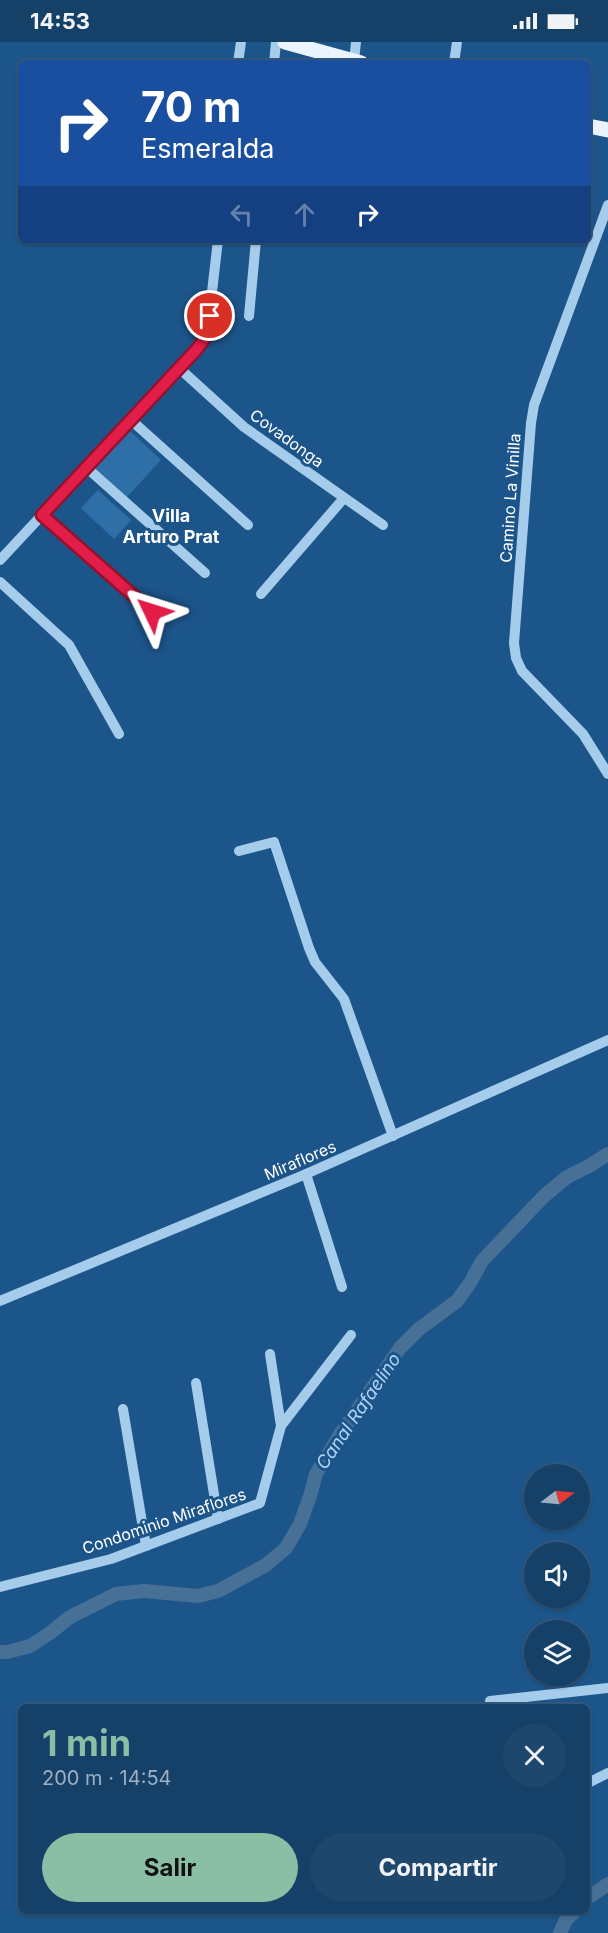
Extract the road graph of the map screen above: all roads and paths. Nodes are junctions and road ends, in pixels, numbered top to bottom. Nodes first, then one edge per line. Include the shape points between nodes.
1 (241, 42) edge
2 (276, 42) edge
3 (285, 42) edge
4 (356, 42) edge
5 (457, 42) edge
6 (238, 60) edge
7 (274, 60) edge
8 (351, 60) edge
9 (358, 60) edge
10 (454, 60) edge
11 (591, 127) edge
12 (608, 130) edge
13 (608, 205) edge
14 (218, 243) edge
15 (256, 243) edge
16 (249, 316) dead end
17 (179, 368) junction
18 (132, 420) junction
19 (87, 468) junction
20 (344, 498) junction
21 (42, 515) junction
22 (248, 525) dead end
23 (383, 525) dead end
24 (0, 560) edge
25 (205, 573) dead end
26 (0, 582) edge
27 (261, 594) dead end
28 (152, 612) dead end
29 (119, 734) dead end
30 (608, 774) edge
31 (239, 850) dead end
32 (608, 1040) edge
33 (393, 1136) junction
34 (306, 1174) junction
35 (342, 1287) dead end
36 (0, 1301) edge
37 (351, 1335) dead end
38 (270, 1354) dead end
39 (196, 1383) dead end
40 (123, 1409) dead end
41 (280, 1426) junction
42 (218, 1519) junction
43 (146, 1546) junction
44 (0, 1587) edge
45 (608, 1688) edge
46 (490, 1701) dead end
47 (608, 1773) edge
48 (590, 1782) edge

1 - 6 street
2 - 7 street
3 - 8 main road
4 - 9 street
5 - 10 street
11 - 12 main road
13 - 30 street, Camino La Vinilla via 534,405 514,643 522,671 583,734
14 - 17 street via 207,335
15 - 16 street
17 - 18 street
17 - 20 street, Covadonga via 244,427
18 - 19 street
18 - 22 street
19 - 21 street
19 - 25 street
20 - 23 street, Covadonga
20 - 27 street
21 - 24 street
21 - 28 street
26 - 29 street via 69,645
31 - 33 street via 273,842 309,948 344,999
32 - 33 street, Miraflores
33 - 34 street, Miraflores
34 - 35 street
34 - 36 street, Miraflores
37 - 41 street
38 - 41 street, Condominio Miraflores
39 - 42 street
40 - 43 street
41 - 42 street, Condominio Miraflores via 260,1503
42 - 43 street, Condominio Miraflores
43 - 44 street, Condominio Miraflores via 111,1559
45 - 46 street
47 - 48 street

